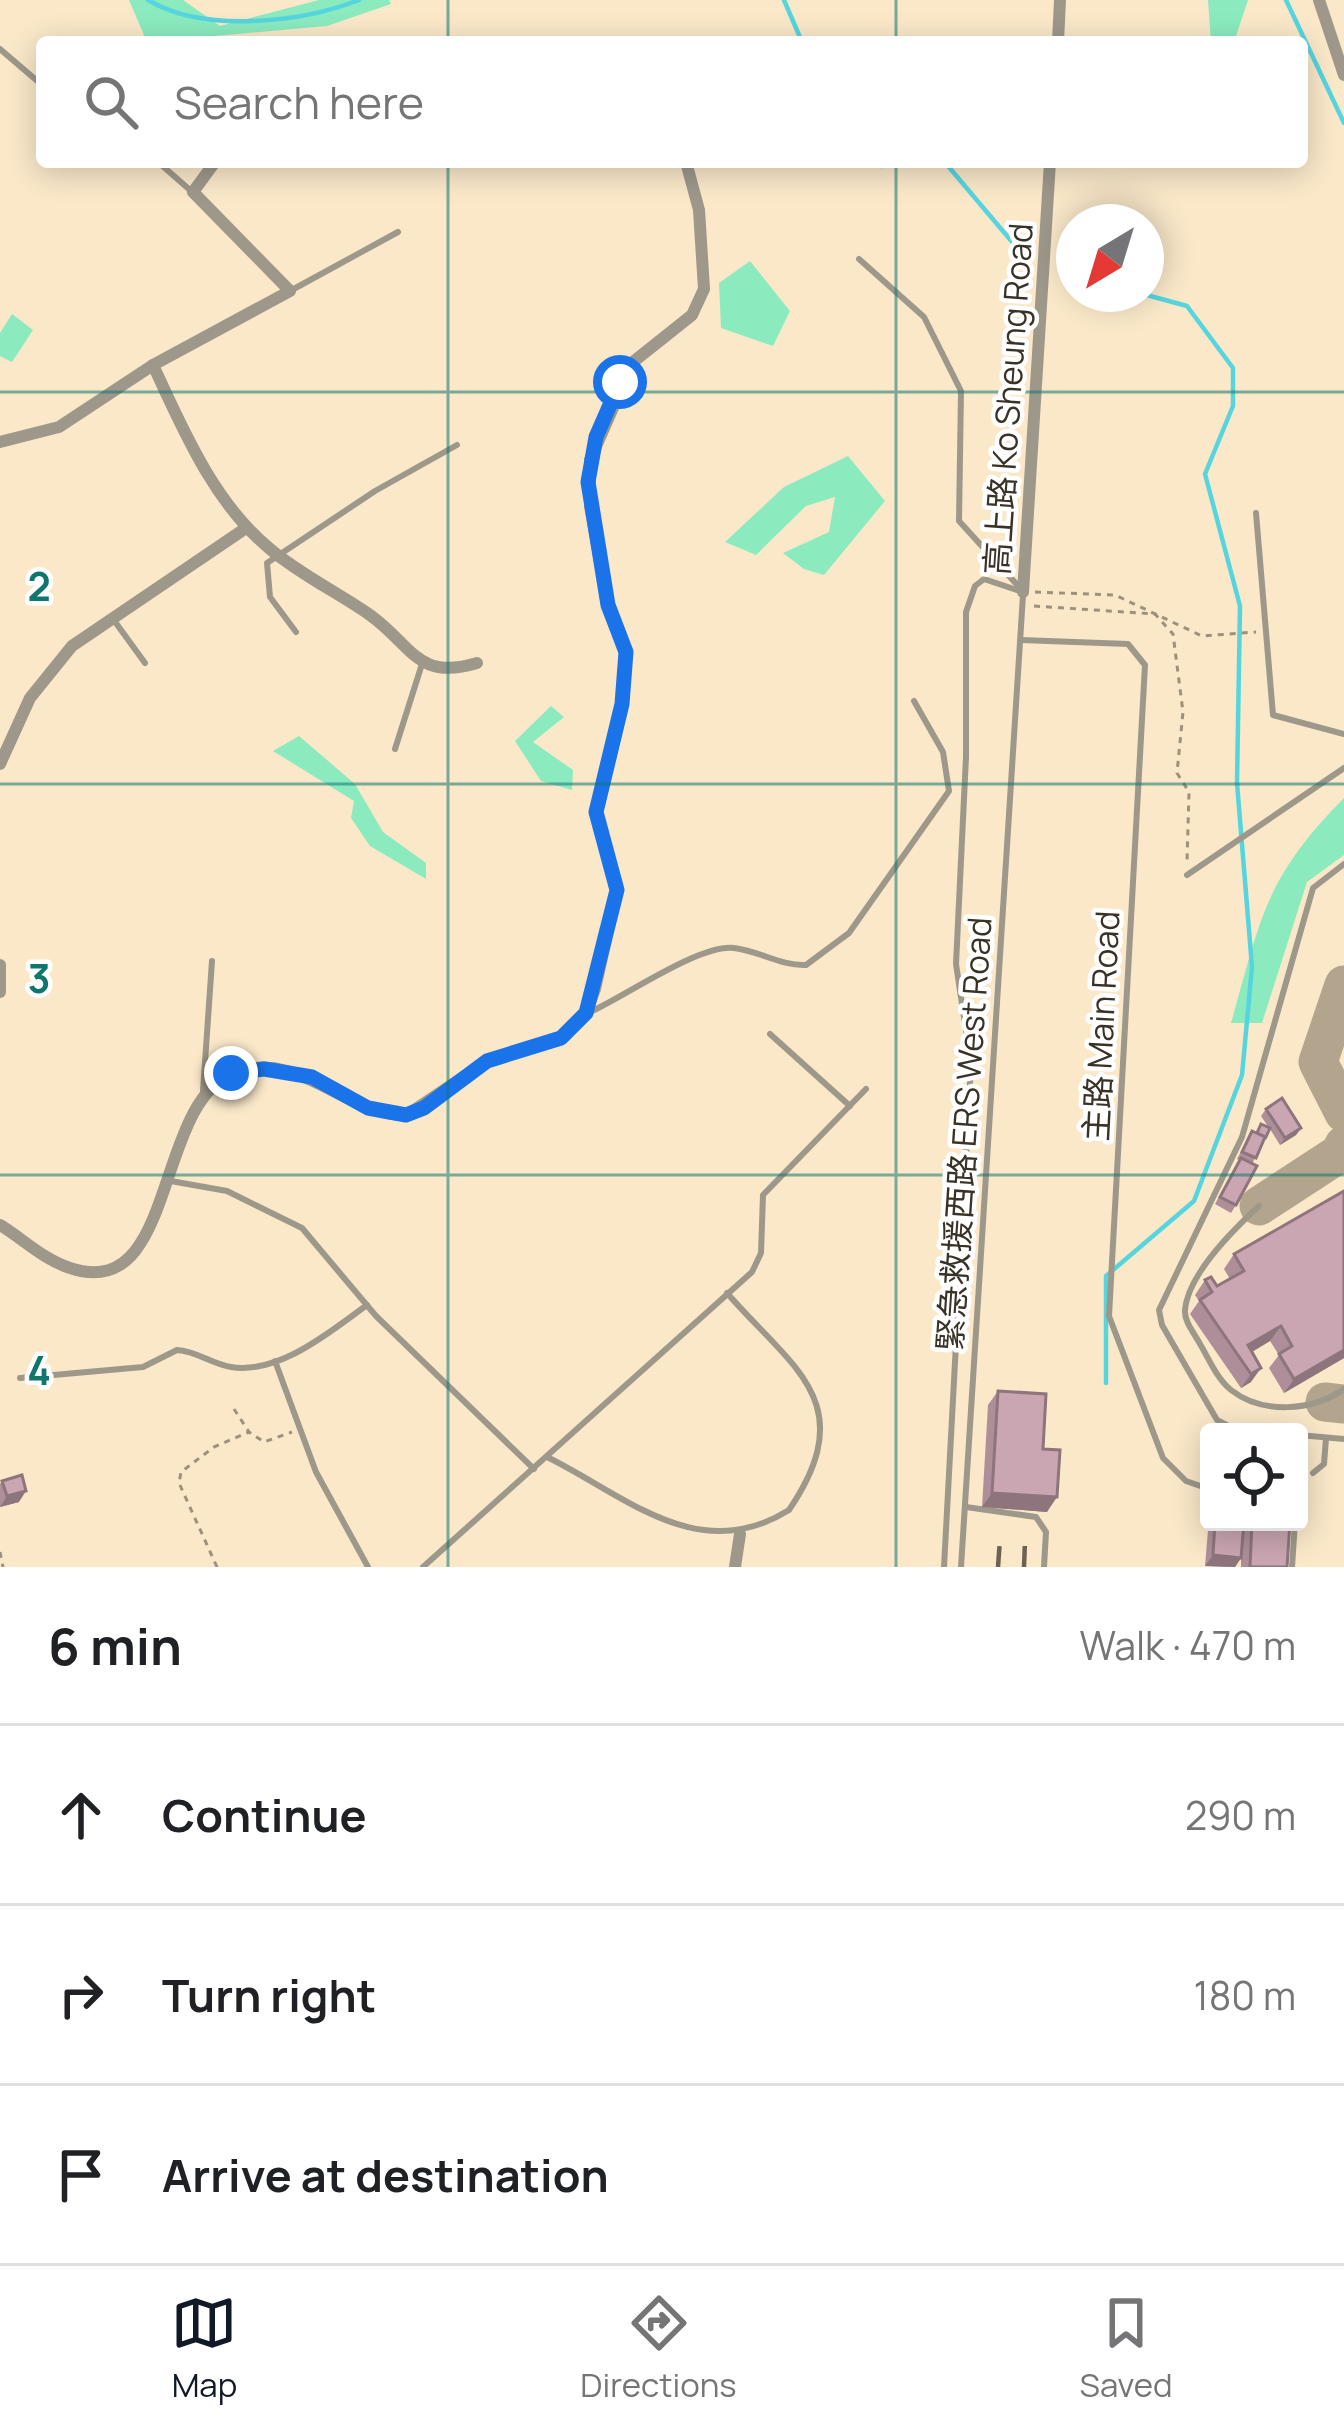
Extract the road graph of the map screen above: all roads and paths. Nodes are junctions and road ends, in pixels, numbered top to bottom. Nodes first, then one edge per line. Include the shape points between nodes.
1 (1060, 0) edge
2 (1319, 0) edge
3 (1058, 36) edge
4 (0, 49) edge
5 (1344, 75) edge
6 (36, 80) edge
7 (165, 168) edge
8 (211, 168) edge
9 (688, 168) edge
10 (1050, 168) edge
11 (193, 192) junction
12 (398, 232) dead end
13 (859, 259) dead end
14 (290, 291) junction
15 (153, 364) junction
16 (0, 442) edge
17 (457, 445) dead end
18 (1256, 513) dead end
19 (246, 528) junction
20 (275, 554) junction
21 (1023, 592) junction
22 (112, 619) junction
23 (296, 632) dead end
24 (1247, 634) dead end
25 (1021, 640) junction
26 (145, 663) dead end
27 (477, 663) dead end
28 (422, 664) junction
29 (914, 701) dead end
30 (1344, 734) edge
31 (395, 749) dead end
32 (0, 764) edge
33 (1344, 768) edge
34 (1344, 864) edge
35 (1187, 875) dead end
36 (212, 962) dead end
37 (0, 964) edge
38 (0, 992) edge
39 (586, 1013) junction
40 (770, 1034) dead end
41 (866, 1089) dead end
42 (203, 1091) junction
43 (850, 1106) junction
44 (165, 1180) junction
45 (1259, 1206) dead end
46 (0, 1225) edge
47 (727, 1293) junction
48 (367, 1305) junction
49 (274, 1361) junction
50 (20, 1378) dead end
51 (1344, 1389) edge
52 (234, 1409) dead end
53 (1223, 1423) edge
54 (300, 1430) junction
55 (249, 1432) junction
56 (1308, 1436) edge
57 (1326, 1438) junction
58 (1344, 1439) edge
59 (547, 1457) junction
60 (534, 1469) junction
61 (1313, 1473) dead end
62 (1200, 1486) edge
63 (966, 1508) junction
64 (1294, 1531) edge
65 (740, 1534) junction
66 (0, 1552) edge
67 (3, 1567) edge
68 (217, 1567) edge
69 (368, 1567) edge
70 (423, 1567) edge
71 (735, 1567) edge
72 (944, 1567) edge
73 (961, 1567) edge
74 (1045, 1567) edge
75 (1292, 1567) edge

1 - 3 street
2 - 5 street
4 - 6 lane
7 - 11 lane
8 - 11 street
9 - 39 street via 704,289 692,314 626,372 590,460 608,605 626,652 596,812 617,890
10 - 21 street, 高上路 Ko Sheung Road
11 - 14 street
12 - 14 lane
13 - 21 lane via 933,329 964,399 959,521
14 - 15 street
15 - 16 street via 58,427
15 - 19 street via 196,454
17 - 20 lane
18 - 30 lane via 1273,715
19 - 20 street
19 - 22 street
20 - 23 lane via 265,583
20 - 28 street via 376,620
21 - 24 path via 1115,595 1213,638
21 - 25 lane, 高上路 Ko Sheung Road
21 - 72 lane via 984,579 966,612 956,964 971,1064
22 - 26 lane
22 - 32 street via 45,676
25 - 62 lane, 主路 Main Road via 1128,644 1145,665 1109,1316 1163,1458
25 - 63 lane, 緊急救援西路 ERS West Road
27 - 28 street via 447,672
28 - 31 lane
29 - 39 lane via 943,752 949,791 849,933 806,965 730,947 705,954
33 - 35 lane
34 - 53 lane via 1313,888 1242,1138 1159,1310
36 - 42 lane
37 - 38 street
39 - 42 street via 561,1038 487,1061 406,1115 368,1108 312,1077 264,1069 231,1073
40 - 43 lane
41 - 43 lane
42 - 44 street
43 - 47 lane via 763,1196 757,1266
44 - 46 street via 147,1239 105,1271 58,1263
44 - 48 lane via 227,1191 284,1215 319,1244
45 - 51 lane via 1216,1249 1185,1308 1187,1321 1217,1374 1247,1398 1295,1408
47 - 59 lane
47 - 65 lane via 806,1376 821,1421 789,1510
48 - 49 lane
48 - 60 lane
49 - 50 lane via 234,1368 177,1350 142,1367
49 - 54 lane
52 - 55 path
54 - 55 path via 271,1442
54 - 69 lane
55 - 68 path via 181,1472
56 - 57 lane
57 - 58 lane
57 - 61 lane via 1324,1464
59 - 60 lane
59 - 65 lane via 674,1534
60 - 70 lane
63 - 73 lane, 緊急救援西路 ERS West Road
63 - 74 lane via 1036,1517 1046,1532
64 - 75 lane
65 - 71 street
66 - 67 path

